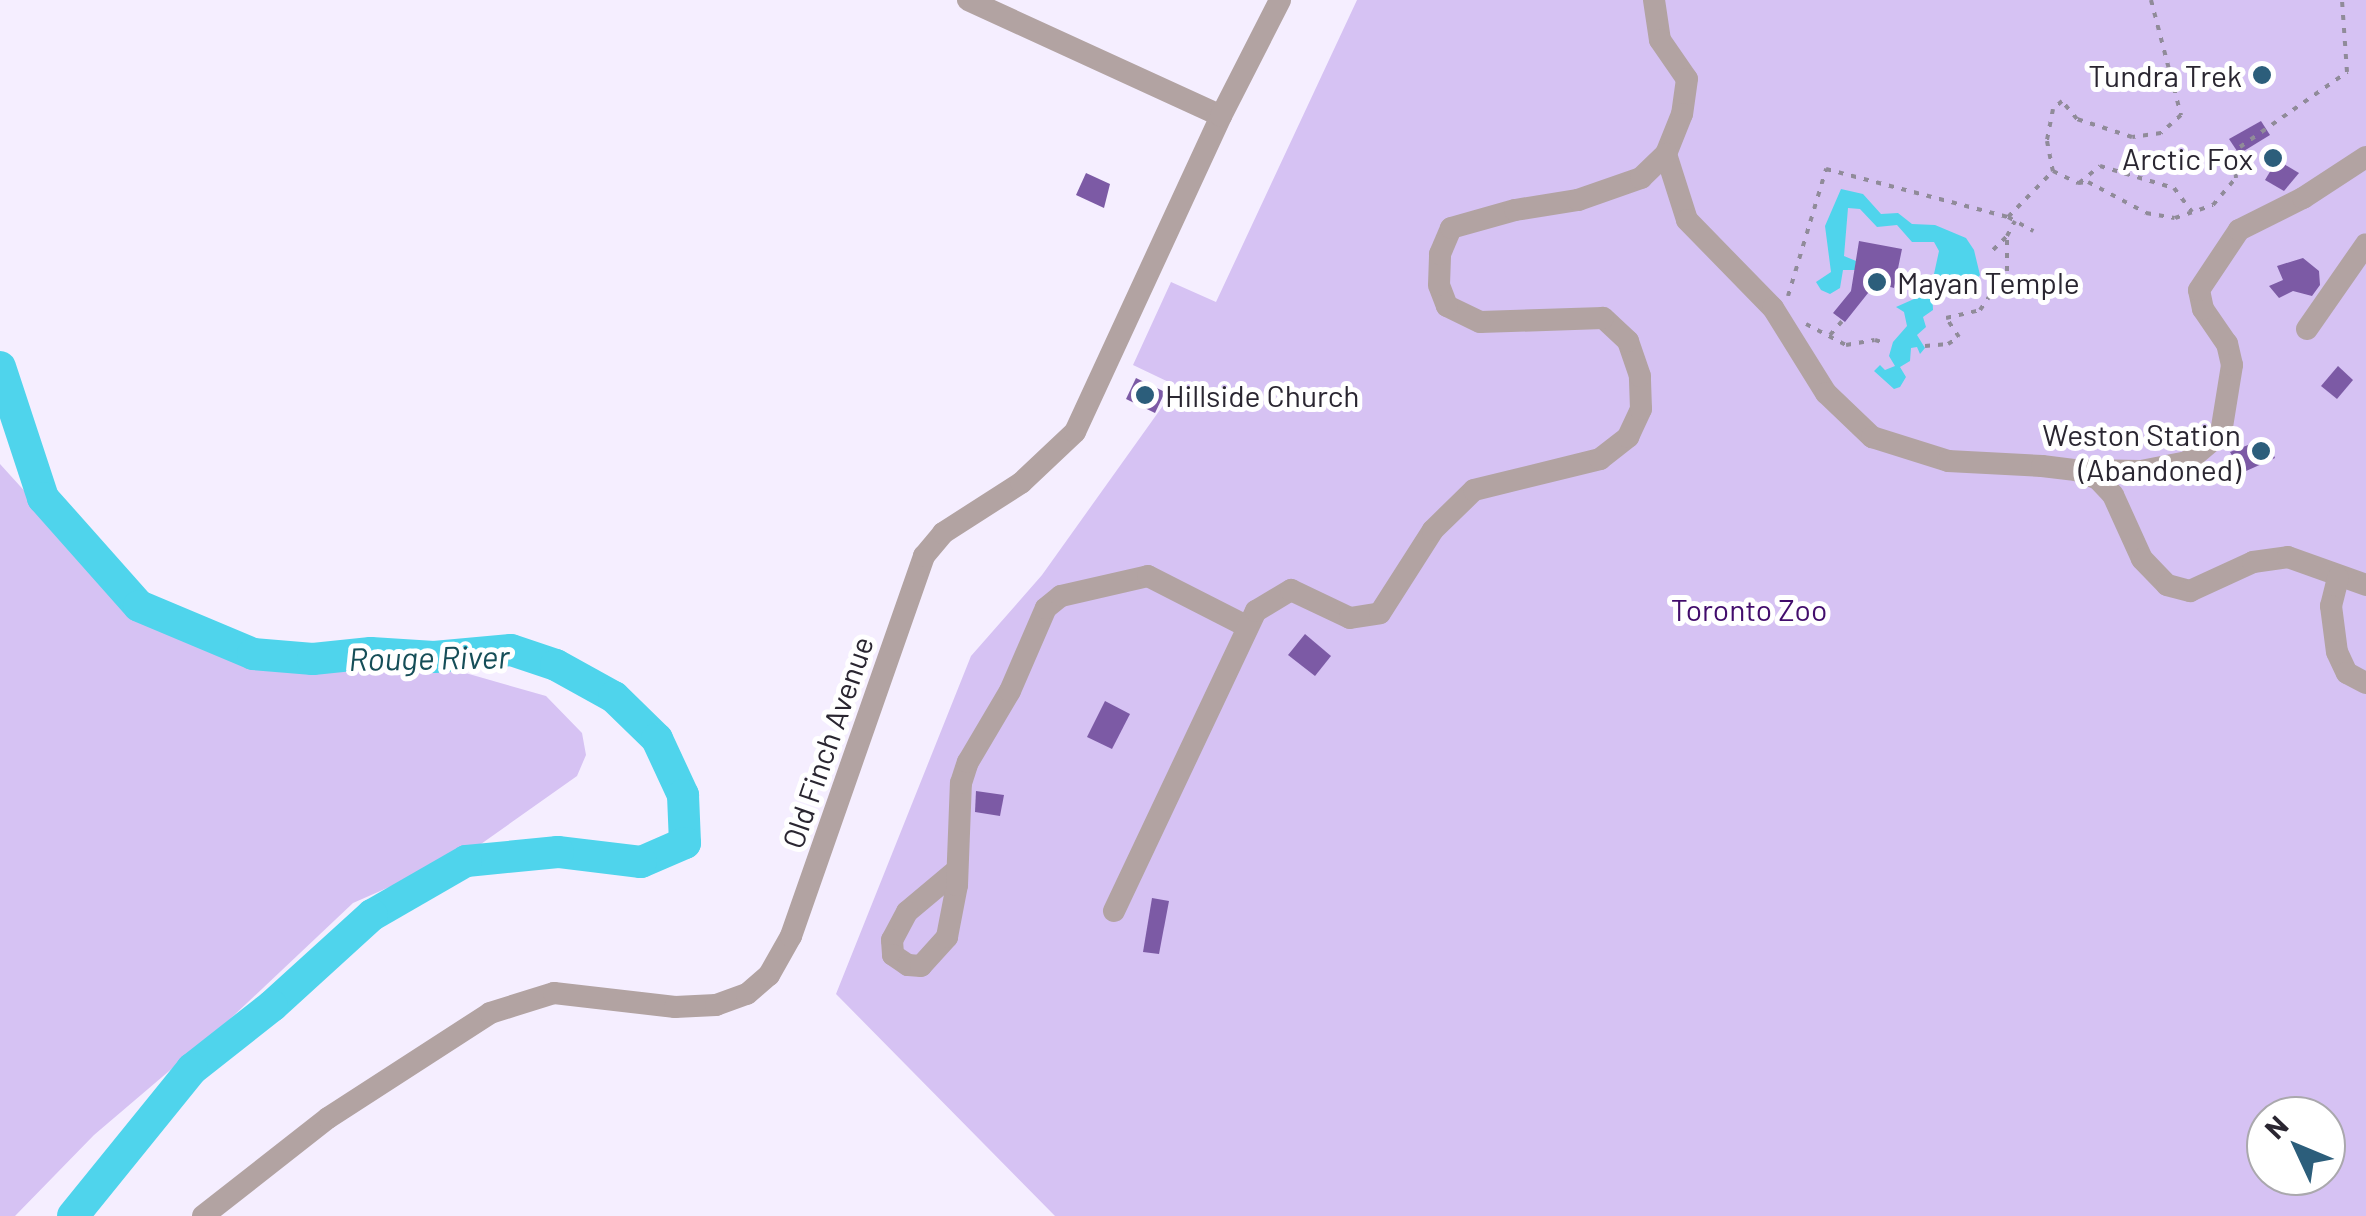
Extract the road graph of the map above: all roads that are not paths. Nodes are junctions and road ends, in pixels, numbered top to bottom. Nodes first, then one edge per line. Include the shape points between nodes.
1 (968, 0) edge
2 (1280, 0) edge
3 (1654, 0) edge
4 (1221, 116) junction
5 (1666, 154) junction
6 (2366, 157) edge
7 (2366, 244) edge
8 (2307, 329) dead end
9 (2076, 470) junction
10 (2338, 578) junction
11 (2366, 585) edge
12 (1248, 626) junction
13 (2366, 684) edge
14 (957, 870) dead end
15 (1114, 911) dead end
16 (203, 1216) edge

1 - 4 street
2 - 4 street, Old Finch Avenue
3 - 5 street via 1660,40 1688,80
4 - 16 street, Old Finch Avenue via 1075,432 1020,483 943,533 924,556 791,936 769,975 747,994 716,1005 554,994 490,1013 328,1118
5 - 9 street via 1687,220 1773,308 1826,393 1872,437 1948,461
5 - 12 street via 1641,178 1578,200 1450,228 1440,254 1439,286 1447,306 1480,322 1602,318 1628,340 1640,376 1641,409 1628,438 1600,458 1474,490 1433,530 1380,612 1350,618 1291,590 1256,611
6 - 9 street via 2239,230 2199,290 2232,365 2221,433 2186,462 2141,471
7 - 8 street
9 - 10 street via 2113,495 2142,559 2167,584 2190,591 2253,562 2288,557
10 - 11 street
10 - 13 street via 2331,606 2338,652 2347,674
12 - 14 street via 1148,576 1061,596 1046,608 964,772
12 - 15 street

